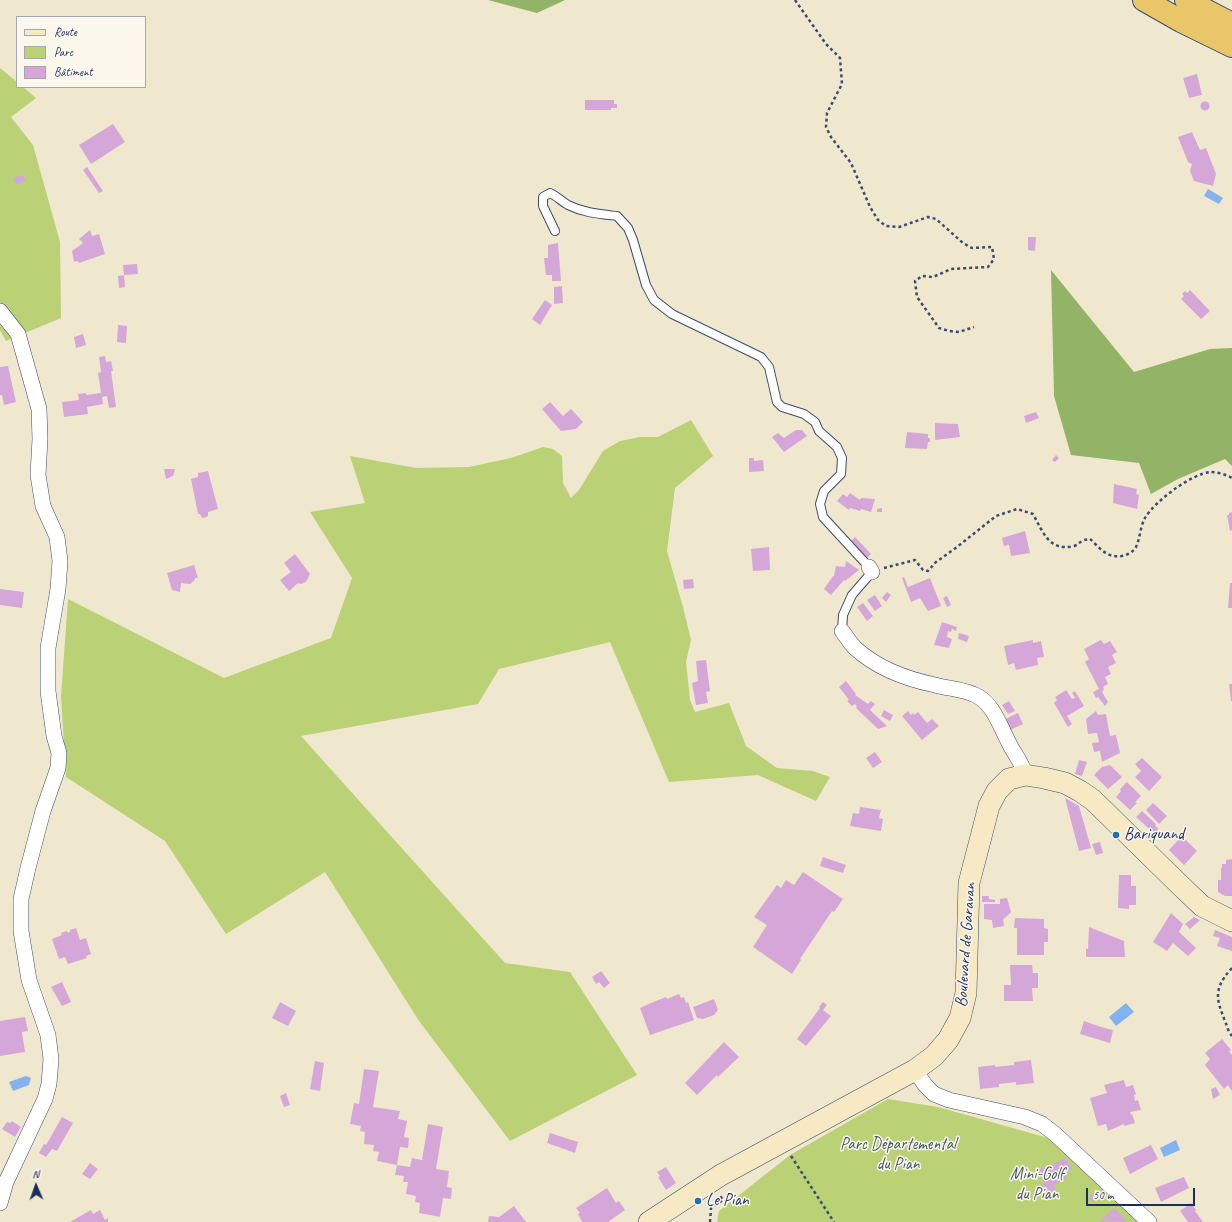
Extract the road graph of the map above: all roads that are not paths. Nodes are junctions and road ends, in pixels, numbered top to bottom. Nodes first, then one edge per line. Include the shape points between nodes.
1 (1144, 0) edge
2 (1186, 0) edge
3 (1232, 24) edge
4 (1232, 46) edge
5 (554, 231) dead end
6 (0, 311) edge
7 (842, 631) joint
8 (1025, 775) junction
9 (1232, 921) edge
10 (915, 1070) junction
11 (0, 1203) edge
12 (649, 1222) edge
13 (1149, 1222) edge

1 - 4 highway
2 - 3 highway
5 - 7 lane via 543,206 543,197 550,193 580,211 617,216 628,228 646,285 654,300 672,314 762,357 769,367 777,402 782,407 804,414 815,422 819,431 837,446 842,458 841,474 824,491 820,504 823,517 871,570 852,595 843,614
6 - 11 street via 18,334 39,409 38,475 43,506 56,537 60,561 48,648 48,691 59,754 58,768 43,811 21,899 21,931 29,980 48,1035 51,1059 49,1084 45,1099 6,1182
7 - 8 street via 854,647 878,665 908,679 980,697 994,714 1024,768
8 - 9 street, Boulevard de Garavan via 1066,783 1093,800 1202,906
8 - 10 street, Boulevard de Garavan via 1009,779 997,791 989,806 969,883 966,993 960,1018 943,1046
10 - 12 street, Boulevard de Garavan via 721,1175
10 - 13 street via 934,1094 948,1100 1025,1117 1042,1124

